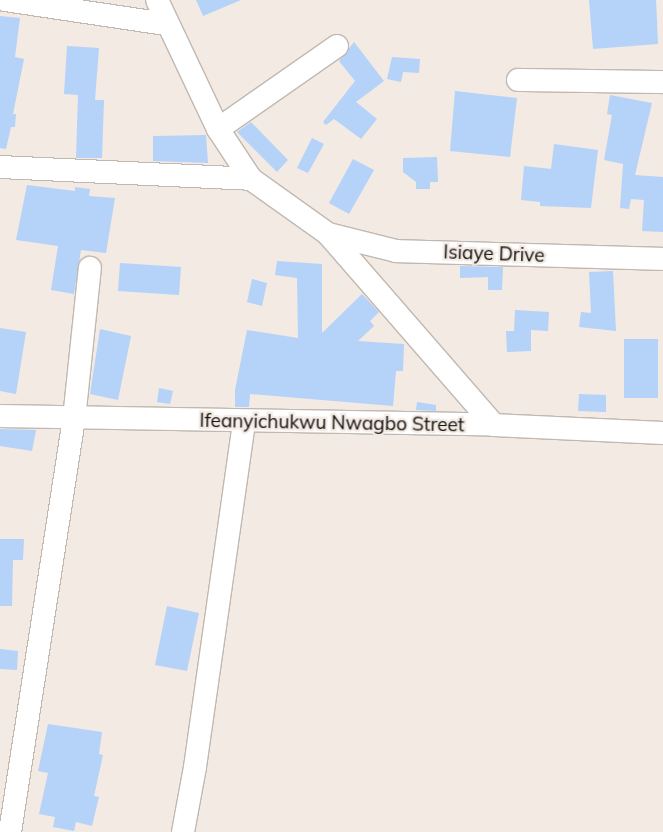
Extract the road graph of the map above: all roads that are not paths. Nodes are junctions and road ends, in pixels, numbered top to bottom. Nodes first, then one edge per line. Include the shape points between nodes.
1 (5, 0) edge
2 (157, 0) edge
3 (166, 24) junction
4 (336, 46) dead end
5 (518, 80) dead end
6 (663, 82) edge
7 (218, 129) junction
8 (0, 167) edge
9 (251, 178) junction
10 (328, 234) junction
11 (663, 259) edge
12 (90, 268) dead end
13 (0, 416) edge
14 (74, 419) junction
15 (244, 421) junction
16 (494, 426) junction
17 (663, 433) edge
18 (10, 832) edge
19 (183, 832) edge

1 - 3 street
2 - 3 street
3 - 7 street
4 - 7 street
5 - 6 street
7 - 9 street
8 - 9 street
9 - 10 street
10 - 11 street, Isiaye Drive via 396,251
10 - 16 street
12 - 14 street
13 - 14 street, Ifeanyichukwu Nwagbo Street
14 - 15 street, Ifeanyichukwu Nwagbo Street
14 - 18 street
15 - 16 street, Ifeanyichukwu Nwagbo Street
15 - 19 street
16 - 17 street, Ifeanyichukwu Nwagbo Street

